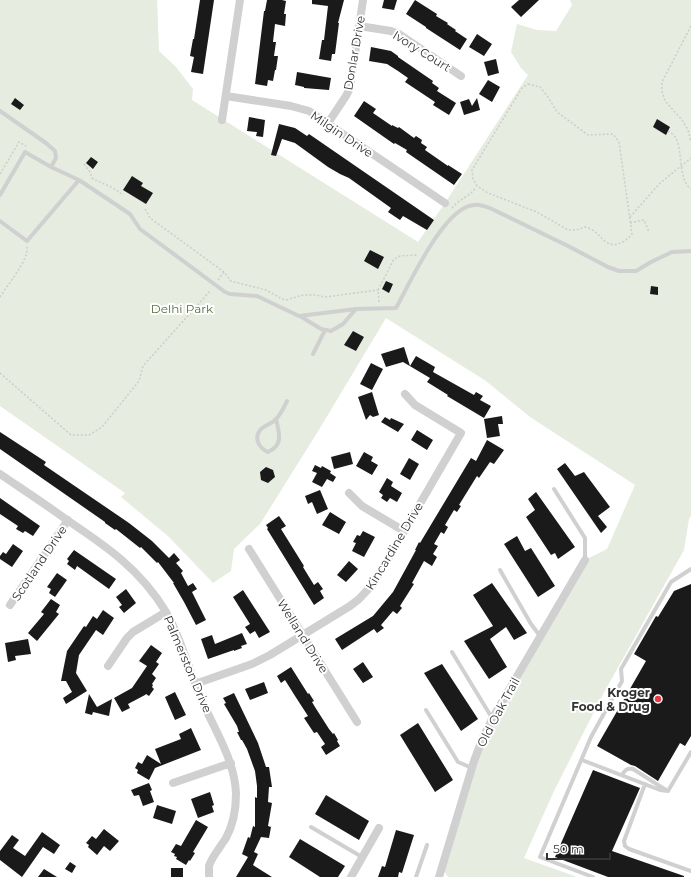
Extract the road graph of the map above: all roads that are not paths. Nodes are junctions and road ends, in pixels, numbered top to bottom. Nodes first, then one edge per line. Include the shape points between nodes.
1 (240, 0) edge
2 (363, 0) edge
3 (359, 26) junction
4 (461, 76) dead end
5 (226, 96) junction
6 (0, 111) edge
7 (222, 120) dead end
8 (328, 123) junction
9 (51, 167) junction
10 (79, 180) junction
11 (0, 195) edge
12 (445, 203) dead end
13 (0, 221) edge
14 (691, 251) edge
15 (356, 309) junction
16 (299, 316) junction
17 (325, 330) junction
18 (313, 354) dead end
19 (405, 394) dead end
20 (288, 401) dead end
21 (276, 419) junction
22 (0, 474) edge
23 (554, 489) dead end
24 (349, 493) dead end
25 (68, 520) junction
26 (404, 531) junction
27 (248, 549) dead end
28 (585, 560) joint
29 (691, 569) edge
30 (500, 570) dead end
31 (10, 605) dead end
32 (166, 612) junction
33 (302, 636) junction
34 (540, 636) junction
35 (452, 652) dead end
36 (108, 666) dead end
37 (195, 684) junction
38 (426, 710) dead end
39 (492, 719) junction
40 (357, 722) dead end
41 (691, 752) edge
42 (582, 760) junction
43 (230, 763) junction
44 (472, 768) junction
45 (622, 775) junction
46 (173, 783) dead end
47 (645, 784) junction
48 (668, 791) junction
49 (311, 827) dead end
50 (379, 828) dead end
51 (427, 845) dead end
52 (362, 858) junction
53 (691, 871) edge
54 (209, 876) dead end
55 (351, 877) edge
56 (416, 877) edge
57 (439, 877) edge
58 (593, 877) edge

1 - 5 street
2 - 3 street, Donlar Drive
3 - 4 street, Ivory Court via 399,34
3 - 8 street, Donlar Drive via 350,88
5 - 7 street
5 - 8 street, Milgin Drive via 299,107
6 - 9 lane via 55,151 56,158
8 - 12 street, Milgin Drive
9 - 10 lane
9 - 11 lane via 25,152
10 - 13 lane via 27,241
10 - 16 lane via 130,214 140,229 226,292 257,296
14 - 15 lane via 672,252 636,271 619,271 608,268 492,209 474,205 464,208 442,228 396,308
15 - 16 lane
15 - 17 lane via 343,324 331,331
16 - 17 lane
17 - 18 lane
19 - 26 street, Kincardine Drive via 415,405 461,433
20 - 21 lane
21 - 21 lane via 261,429 257,437 258,444 268,452 275,449 279,442
22 - 25 street, Palmerston Drive
23 - 28 lane via 586,538
24 - 26 street via 362,506
25 - 31 street, Scotland Drive
25 - 32 street, Palmerston Drive via 108,547 133,569
26 - 33 street, Kincardine Drive via 367,592 350,606
27 - 33 street, Welland Drive
28 - 34 street, Old Oak Trail
29 - 42 lane via 671,582 621,669 622,681 591,737
30 - 34 lane
32 - 36 street via 133,632
32 - 37 street, Palmerston Drive
33 - 37 street, Kincardine Drive via 252,664
33 - 40 street, Welland Drive
34 - 39 street, Old Oak Trail
35 - 39 lane
37 - 43 street, Palmerston Drive
38 - 44 lane via 458,762
39 - 44 street, Old Oak Trail
41 - 48 lane
42 - 45 lane
42 - 58 lane via 540,857
43 - 46 street
43 - 54 street, Palmerston Drive via 235,783 235,810 227,836 209,866
44 - 57 street, Old Oak Trail
45 - 47 lane
45 - 48 lane via 629,768
47 - 48 lane
47 - 53 lane via 624,841 625,846
49 - 52 lane
50 - 52 street
51 - 56 lane
52 - 55 street

